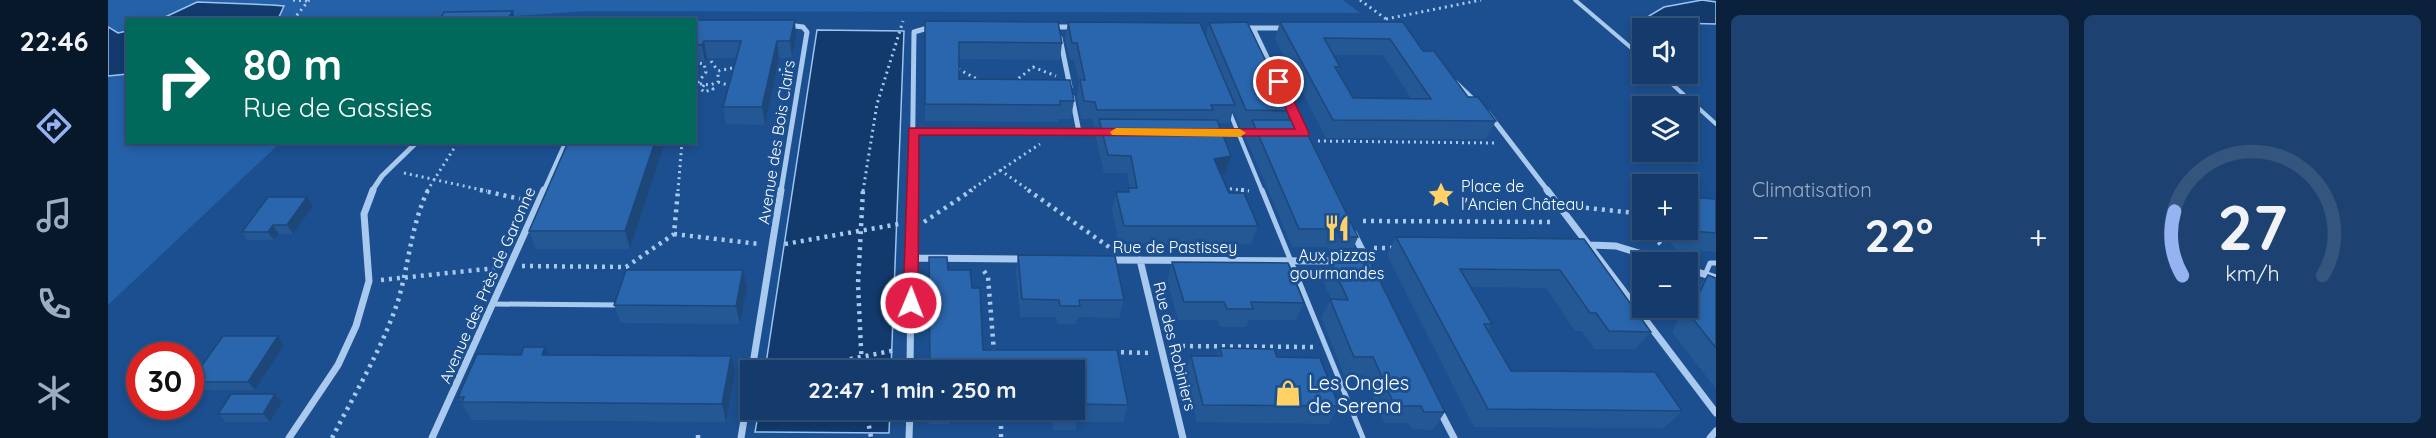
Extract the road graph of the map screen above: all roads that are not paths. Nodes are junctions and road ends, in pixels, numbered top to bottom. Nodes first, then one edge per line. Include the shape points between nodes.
1 (1575, 0) edge
2 (785, 25) edge
3 (940, 27) edge
4 (1046, 27) edge
5 (1058, 27) junction
6 (1078, 27) edge
7 (1241, 27) edge
8 (1253, 28) junction
9 (1289, 28) edge
10 (1632, 48) edge
11 (1449, 75) edge
12 (1672, 84) edge
13 (1227, 107) edge
14 (1716, 124) edge
15 (913, 131) junction
16 (1079, 132) junction
17 (1113, 132) edge
18 (1204, 133) edge
19 (1238, 133) junction
20 (1258, 133) edge
21 (415, 144) edge
22 (565, 144) edge
23 (1309, 144) edge
24 (1351, 229) edge
25 (1590, 245) junction
26 (1636, 252) edge
27 (912, 258) junction
28 (1030, 259) edge
29 (1101, 260) edge
30 (1140, 260) junction
31 (1290, 261) junction
32 (1716, 263) edge
33 (1698, 273) edge
34 (1705, 275) junction
35 (1716, 278) edge
36 (493, 304) junction
37 (619, 305) edge
38 (754, 360) edge
39 (910, 360) edge
40 (1436, 401) edge
41 (1716, 413) edge
42 (744, 420) edge
43 (910, 420) edge
44 (1716, 431) edge
45 (289, 438) edge
46 (432, 438) edge
47 (741, 438) edge
48 (909, 438) edge
49 (1183, 438) edge
50 (1363, 438) edge
51 (1454, 438) edge
52 (1710, 438) edge

1 - 10 lane
2 - 38 street, Avenue des Bois Clairs via 803,27 807,32
3 - 15 street via 914,32
4 - 5 street
5 - 6 street
5 - 16 street
7 - 8 street
8 - 9 street
8 - 23 street via 1300,133
11 - 25 street via 1497,121
12 - 14 lane
13 - 19 lane
15 - 16 street
15 - 27 street
16 - 17 street
18 - 19 street
19 - 20 street
19 - 31 lane
21 - 45 street via 373,190 364,214 369,281 356,326 338,365
22 - 36 street, Avenue des Près de Garonne
24 - 31 street, Rue de Pastissey via 1367,261
25 - 26 street
25 - 41 street
27 - 28 street
27 - 39 street
29 - 30 street, Rue de Pastissey
30 - 31 street, Rue de Pastissey
30 - 49 street, Rue des Robiniers
31 - 50 lane
32 - 34 lane via 1710,263
33 - 34 street
34 - 35 street
36 - 37 lane
36 - 46 street, Avenue des Près de Garonne
40 - 51 street
42 - 47 street
43 - 48 street
44 - 52 street

